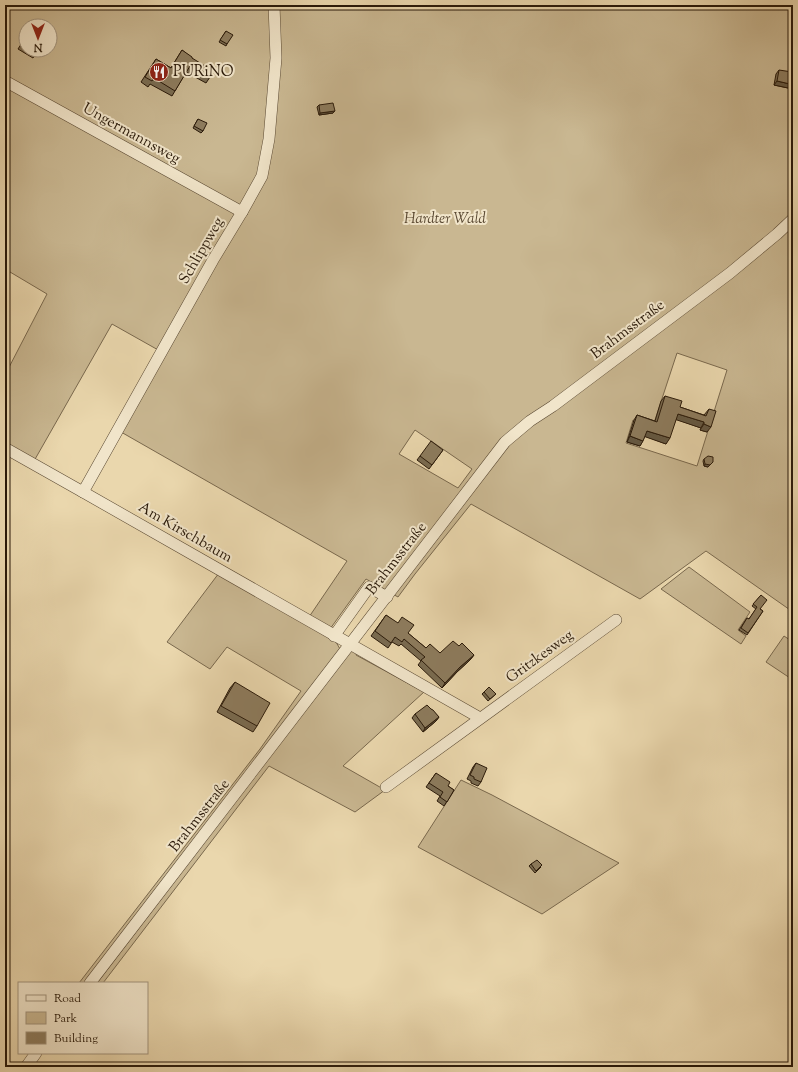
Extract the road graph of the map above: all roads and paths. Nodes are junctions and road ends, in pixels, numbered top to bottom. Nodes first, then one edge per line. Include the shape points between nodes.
1 (274, 5) edge
2 (5, 81) edge
3 (242, 212) junction
4 (793, 219) edge
5 (5, 448) edge
6 (83, 492) junction
7 (387, 597) junction
8 (616, 620) dead end
9 (334, 636) junction
10 (350, 644) junction
11 (480, 718) junction
12 (386, 787) dead end
13 (91, 982) edge
14 (35, 1054) edge
15 (26, 1067) edge

1 - 3 street, Schlippweg via 276,58 269,139 262,176
2 - 3 street, Ungermannsweg
3 - 6 street, Schlippweg
4 - 7 street, Brahmsstraße via 730,273 510,438
5 - 6 street, Am Kirschbaum
6 - 9 street, Am Kirschbaum
7 - 9 street via 369,587
7 - 10 street, Brahmsstraße
8 - 11 street, Gritzkesweg
9 - 10 street, Am Kirschbaum
10 - 11 street
10 - 13 street, Brahmsstraße
11 - 12 street, Gritzkesweg
14 - 15 street

